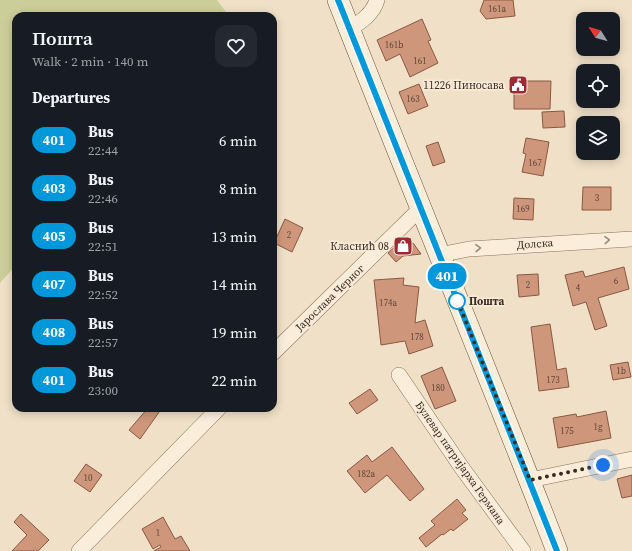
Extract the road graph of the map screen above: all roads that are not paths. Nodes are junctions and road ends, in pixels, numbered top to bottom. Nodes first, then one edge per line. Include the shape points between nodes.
1 (338, 0) edge
2 (377, 0) edge
3 (349, 29) junction
4 (421, 208) junction
5 (632, 238) edge
6 (439, 255) junction
7 (277, 349) edge
8 (399, 375) dead end
9 (215, 412) edge
10 (632, 459) edge
11 (530, 480) junction
12 (79, 551) edge
13 (523, 551) edge
14 (557, 551) edge

1 - 3 main road
2 - 3 street via 368,15
3 - 4 main road
4 - 6 main road
4 - 7 street, Јарослава Черног
6 -> 5 street, Долска via 469,249
6 - 11 main road
8 - 13 street, Булевар патријарха Германа via 462,468
9 - 12 street
10 - 11 street
11 - 14 main road

